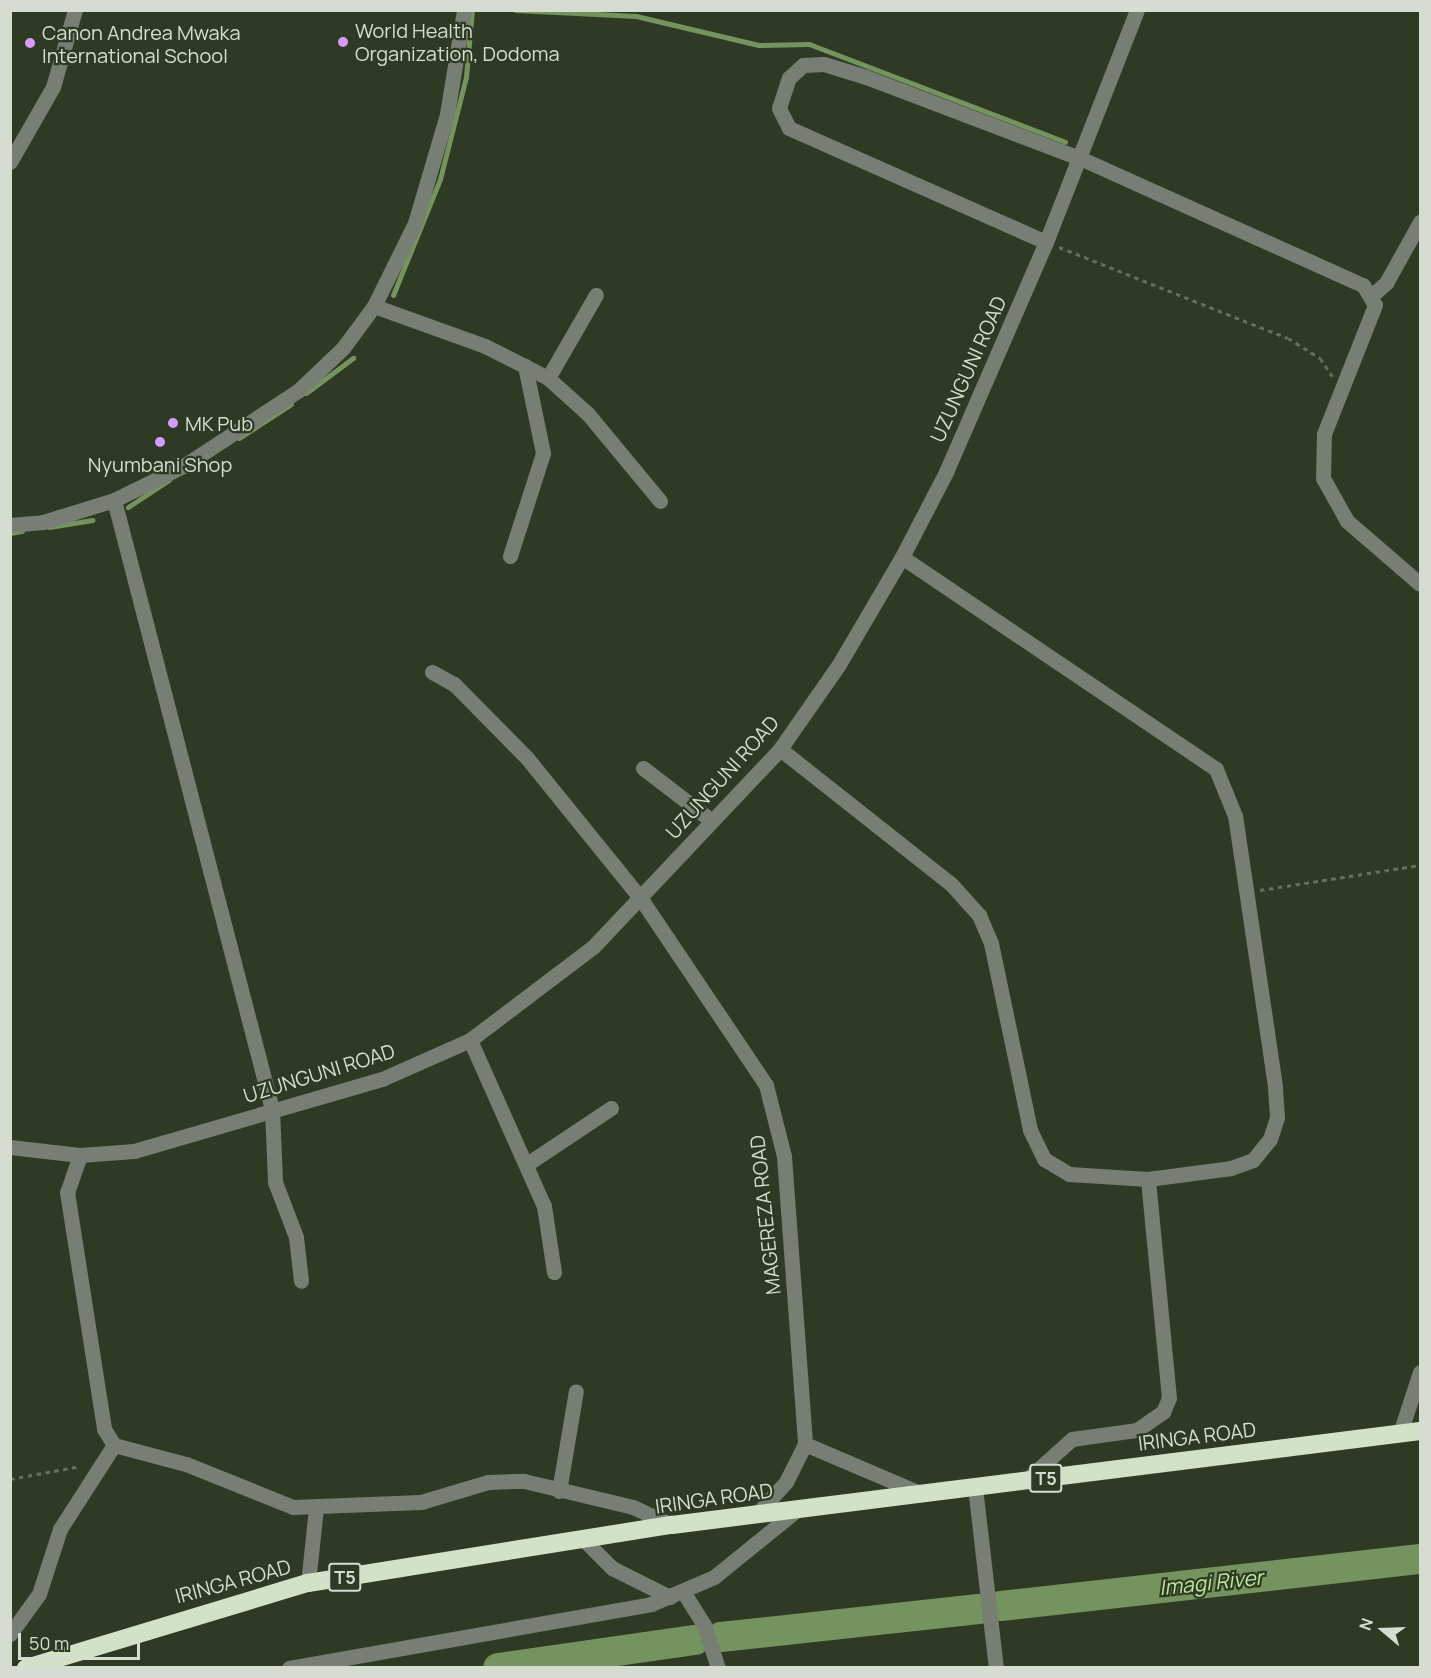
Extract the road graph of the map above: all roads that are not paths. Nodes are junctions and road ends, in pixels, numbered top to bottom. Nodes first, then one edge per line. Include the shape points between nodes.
1 (75, 10) edge
2 (464, 10) edge
3 (1137, 10) edge
4 (1082, 159) junction
5 (10, 162) edge
6 (1420, 222) edge
7 (1046, 242) junction
8 (596, 295) dead end
9 (1371, 296) junction
10 (374, 306) junction
11 (525, 366) junction
12 (548, 378) junction
13 (114, 500) junction
14 (660, 501) dead end
15 (10, 525) edge
16 (510, 556) dead end
17 (902, 557) junction
18 (1420, 584) edge
19 (432, 672) dead end
20 (780, 749) junction
21 (643, 768) dead end
22 (712, 821) junction
23 (641, 898) junction
24 (470, 1040) junction
25 (610, 1108) dead end
26 (272, 1109) junction
27 (10, 1147) edge
28 (80, 1155) junction
29 (527, 1164) junction
30 (1148, 1179) junction
31 (554, 1272) dead end
32 (301, 1281) dead end
33 (1420, 1372) edge
34 (576, 1391) dead end
35 (1420, 1431) edge
36 (1400, 1433) junction
37 (805, 1444) junction
38 (114, 1445) junction
39 (1025, 1481) junction
40 (975, 1487) junction
41 (559, 1491) junction
42 (922, 1494) junction
43 (316, 1508) junction
44 (798, 1509) junction
45 (756, 1515) junction
46 (672, 1525) junction
47 (583, 1539) junction
48 (308, 1583) junction
49 (677, 1595) junction
50 (10, 1634) edge
51 (26, 1668) edge
52 (289, 1668) edge
53 (718, 1668) edge
54 (996, 1668) edge

1 - 5 street via 53,87
2 - 10 street via 447,114 415,223
3 - 4 street, UZUNGUNI ROAD
4 - 7 street, UZUNGUNI ROAD
4 - 7 street via 824,64 795,70 782,93 779,108 789,128
4 - 9 street via 1350,277
6 - 9 street via 1386,283
7 - 17 street, UZUNGUNI ROAD via 946,472
8 - 12 street
9 - 18 street via 1375,305 1370,322 1324,434 1323,478 1347,521
10 - 11 street
10 - 13 street via 343,348 299,390 185,465
11 - 12 street
11 - 16 street via 543,453
12 - 14 street via 588,414
13 - 15 street via 43,522
13 - 26 street
17 - 20 street, UZUNGUNI ROAD via 838,666
17 - 30 street via 1216,769 1235,816 1277,1117 1270,1139 1253,1160 1231,1168
19 - 23 street, MAGEREZA ROAD via 454,684 526,758
20 - 22 street, UZUNGUNI ROAD
20 - 30 street via 951,884 979,915 990,943 1030,1130 1044,1159 1070,1174
21 - 22 street
22 - 23 street, UZUNGUNI ROAD
23 - 24 street, UZUNGUNI ROAD via 593,947
23 - 37 street, MAGEREZA ROAD via 750,1055 775,1113 784,1156
24 - 26 street, UZUNGUNI ROAD via 382,1079
24 - 29 street
25 - 29 street
26 - 28 street, UZUNGUNI ROAD via 134,1151
26 - 32 street via 275,1182 296,1237
27 - 28 street, UZUNGUNI ROAD
28 - 38 street via 67,1192 104,1429
29 - 31 street via 544,1206
30 - 39 street via 1169,1398 1163,1412 1137,1430 1072,1439
33 - 36 street
34 - 41 street
35 - 36 highway, IRINGA ROAD / T5
36 - 39 highway, IRINGA ROAD / T5
37 - 42 street
37 - 45 street via 786,1482
38 - 43 street via 186,1464 293,1507
38 - 50 street via 60,1529 32,1606
39 - 40 highway, IRINGA ROAD / T5
40 - 42 highway, IRINGA ROAD / T5
40 - 54 street
41 - 43 street via 524,1481 489,1482 420,1502
41 - 46 street via 633,1508
42 - 44 highway, IRINGA ROAD / T5
43 - 48 street
44 - 45 highway, IRINGA ROAD / T5
44 - 49 street via 714,1577
45 - 46 highway, IRINGA ROAD / T5
46 - 47 highway, IRINGA ROAD / T5
47 - 48 highway, IRINGA ROAD / T5
47 - 49 street via 612,1568
48 - 51 highway, IRINGA ROAD / T5
49 - 52 street
49 - 53 street via 704,1625

